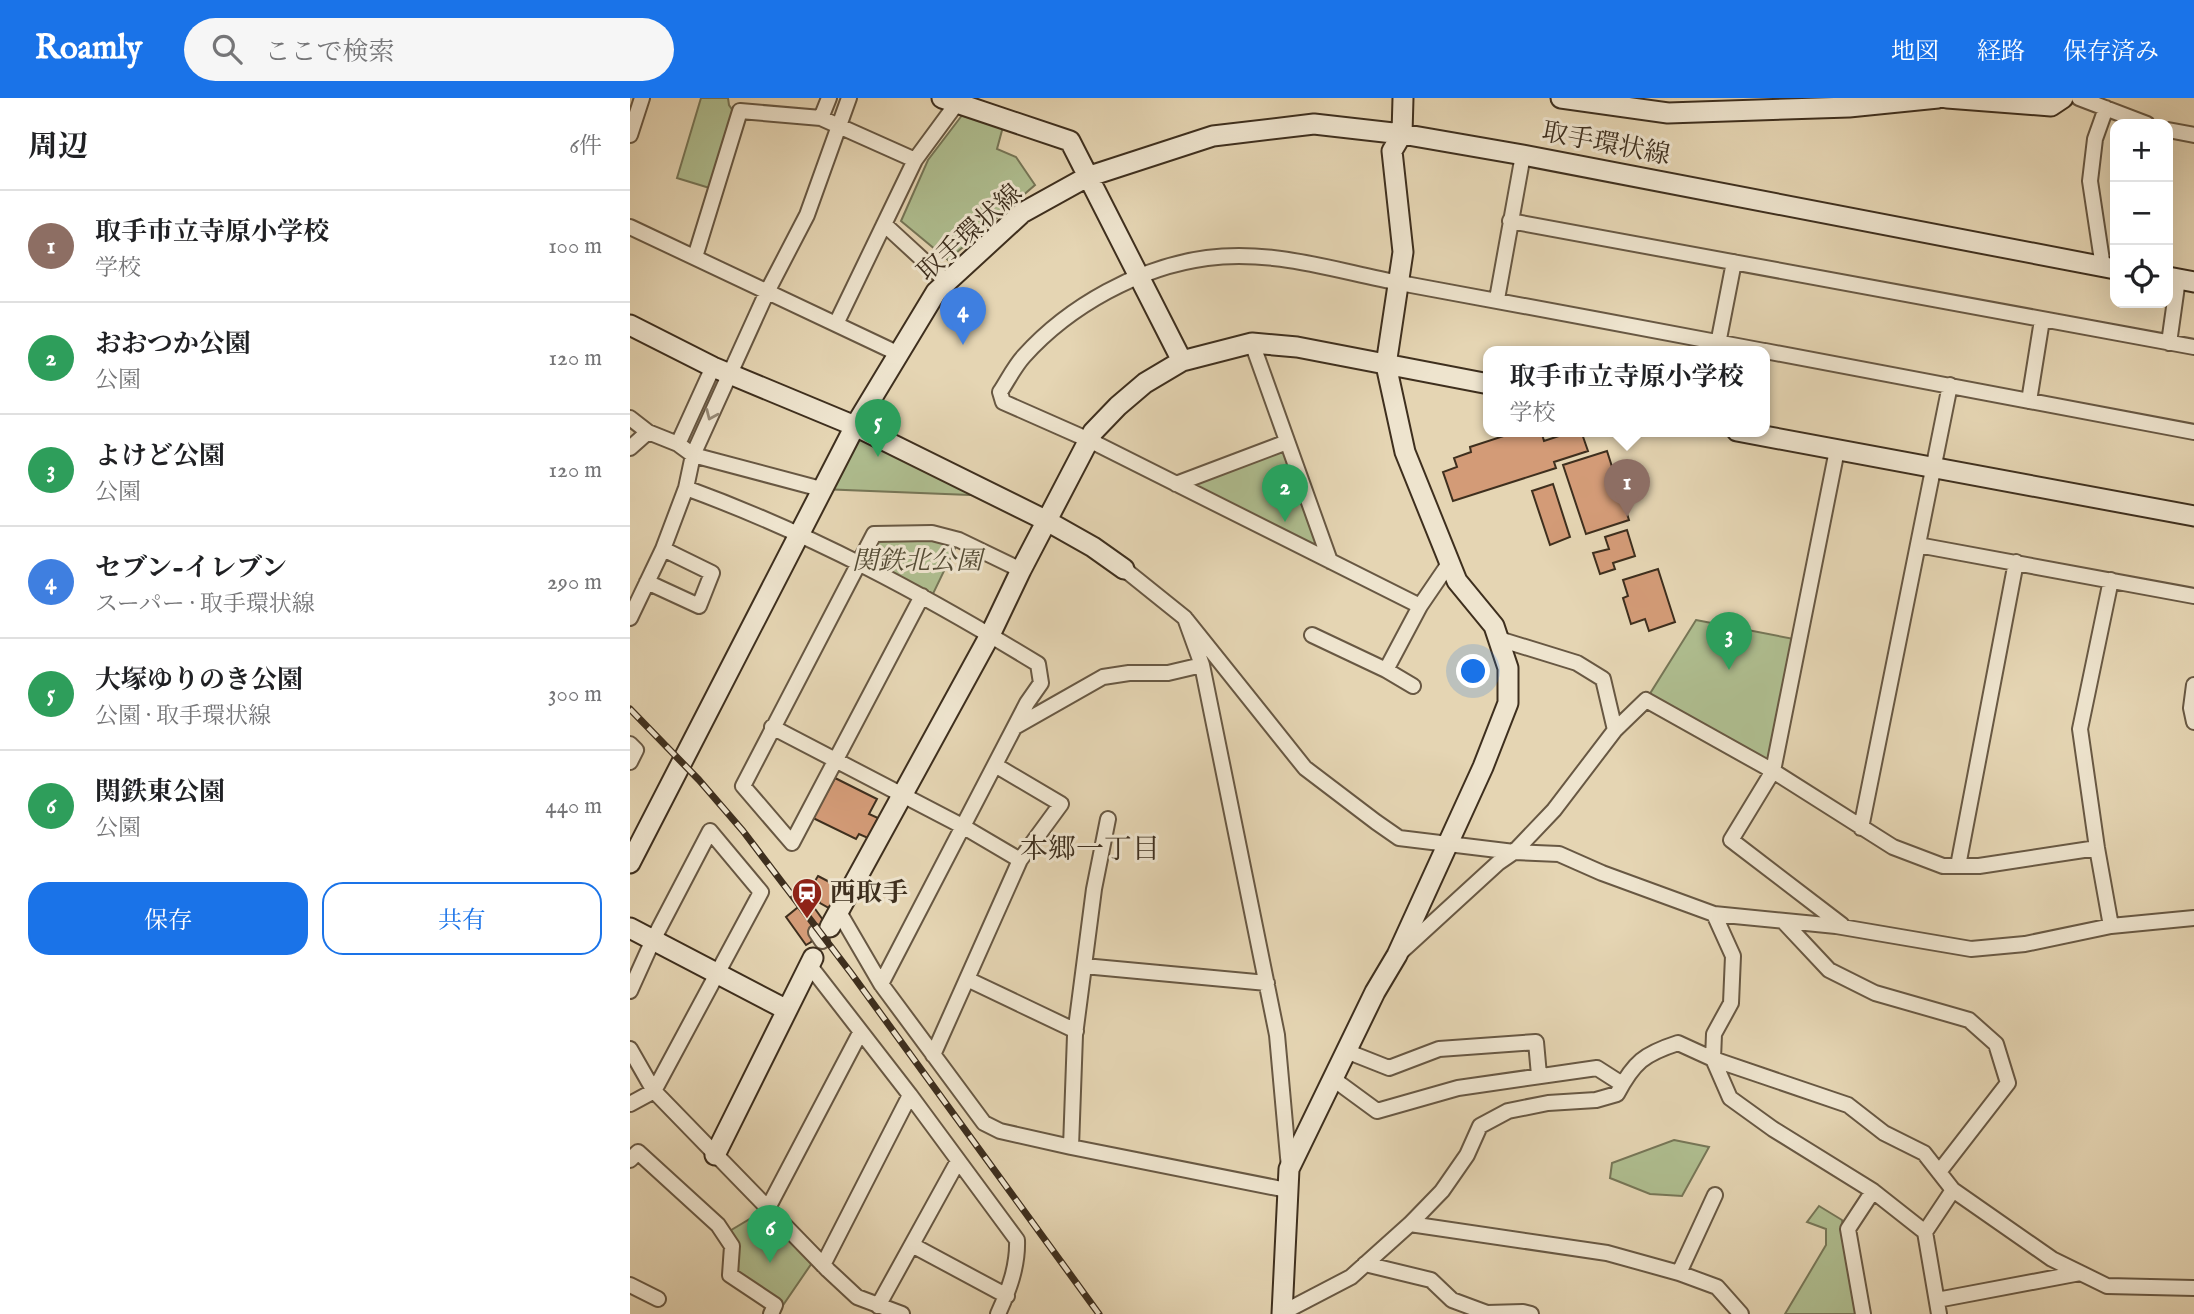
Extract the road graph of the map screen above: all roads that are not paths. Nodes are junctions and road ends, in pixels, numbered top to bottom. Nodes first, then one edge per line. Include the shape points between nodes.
1 (642, 98) edge
2 (829, 98) edge
3 (849, 98) edge
4 (1403, 98) edge
5 (1562, 98) edge
6 (1938, 98) edge
7 (1947, 98) edge
8 (2063, 98) edge
9 (2079, 98) edge
10 (953, 100) edge
11 (2106, 108) junction
12 (633, 114) edge
13 (821, 118) junction
14 (2134, 119) edge
15 (838, 125) junction
16 (2173, 131) edge
17 (1402, 134) junction
18 (630, 135) edge
19 (2194, 135) edge
20 (1522, 155) junction
21 (915, 160) junction
22 (1087, 177) junction
23 (1511, 220) junction
24 (884, 224) junction
25 (630, 227) edge
26 (695, 257) junction
27 (1734, 262) junction
28 (2109, 268) edge
29 (1140, 277) junction
30 (2180, 279) edge
31 (947, 282) junction
32 (1397, 282) junction
33 (766, 292) junction
34 (1496, 299) junction
35 (2042, 320) junction
36 (836, 324) junction
37 (630, 326) edge
38 (1252, 343) junction
39 (2169, 343) junction
40 (1718, 346) edge
41 (2194, 348) edge
42 (1770, 352) edge
43 (899, 354) junction
44 (1182, 361) junction
45 (1386, 365) junction
46 (721, 370) junction
47 (1483, 383) edge
48 (1950, 386) junction
49 (2029, 401) junction
50 (630, 418) edge
51 (855, 426) junction
52 (648, 432) junction
53 (2194, 432) edge
54 (1769, 437) edge
55 (1089, 440) junction
56 (1287, 442) junction
57 (678, 444) junction
58 (630, 448) edge
59 (1837, 450) junction
60 (693, 456) junction
61 (1934, 466) junction
62 (1176, 484) junction
63 (686, 488) junction
64 (821, 489) junction
65 (2194, 516) edge
66 (1046, 521) junction
67 (801, 533) junction
68 (1918, 545) junction
69 (663, 549) junction
70 (1330, 561) junction
71 (859, 562) junction
72 (1450, 562) junction
73 (2016, 562) junction
74 (1124, 569) joint
75 (1021, 570) junction
76 (2111, 580) junction
77 (647, 582) junction
78 (922, 596) junction
79 (2194, 596) edge
80 (1420, 606) junction
81 (630, 618) edge
82 (1185, 618) junction
83 (990, 635) junction
84 (1312, 635) dead end
85 (1499, 639) junction
86 (1202, 665) junction
87 (1386, 670) junction
88 (2194, 685) edge
89 (1413, 686) dead end
90 (2194, 722) edge
91 (772, 727) junction
92 (1014, 728) junction
93 (1615, 730) junction
94 (630, 744) edge
95 (836, 760) junction
96 (630, 762) edge
97 (995, 765) junction
98 (1773, 771) junction
99 (902, 794) junction
100 (1108, 819) dead end
101 (964, 827) junction
102 (1861, 828) junction
103 (1446, 845) junction
104 (2097, 848) junction
105 (1514, 852) junction
106 (1020, 860) junction
107 (630, 863) edge
108 (1958, 866) junction
109 (1714, 914) junction
110 (2194, 918) edge
111 (1783, 920) junction
112 (2111, 926) junction
113 (630, 928) edge
114 (1847, 929) junction
115 (822, 939) junction
116 (653, 940) junction
117 (1396, 955) junction
118 (1084, 966) junction
119 (718, 973) junction
120 (967, 979) junction
121 (1267, 983) junction
122 (881, 984) junction
123 (630, 991) edge
124 (787, 1010) junction
125 (1076, 1031) junction
126 (860, 1033) junction
127 (630, 1049) edge
128 (1346, 1051) junction
129 (933, 1055) junction
130 (1713, 1059) junction
131 (1539, 1075) junction
132 (1332, 1079) junction
133 (1622, 1084) junction
134 (654, 1091) junction
135 (910, 1095) junction
136 (630, 1104) edge
137 (1071, 1147) junction
138 (633, 1153) edge
139 (715, 1154) junction
140 (958, 1161) junction
141 (1289, 1169) junction
142 (1939, 1172) junction
143 (1286, 1190) junction
144 (1953, 1190) junction
145 (1873, 1191) junction
146 (1715, 1195) dead end
147 (768, 1208) junction
148 (1410, 1224) junction
149 (1925, 1232) junction
150 (912, 1245) junction
151 (1365, 1264) junction
152 (823, 1265) junction
153 (1679, 1273) junction
154 (2080, 1273) junction
155 (630, 1285) edge
156 (2194, 1288) edge
157 (1007, 1296) junction
158 (658, 1299) dead end
159 (878, 1306) junction
160 (1938, 1307) edge
161 (771, 1314) edge
162 (902, 1314) edge
163 (998, 1314) edge
164 (1282, 1314) edge
165 (1531, 1314) edge
166 (1741, 1314) edge
167 (1863, 1314) edge

1 - 12 street
2 - 13 street
3 - 15 street
4 - 17 street
5 - 6 street via 1668,113 1849,107
7 - 8 street via 2051,106
9 - 11 street
10 - 21 street
10 - 22 street via 1070,141
11 - 14 street
11 - 28 street via 2095,139 2090,181
12 - 18 street
13 - 15 street
13 - 26 street via 740,111
15 - 21 street
15 - 33 street via 807,215
16 - 19 street
17 - 20 street, 取手環状線
17 - 22 street, 取手環状線 via 1314,124 1213,136
17 - 32 street via 1392,151 1403,252
20 - 23 street
20 - 28 street, 取手環状線
21 - 24 street
22 - 29 street
22 - 31 street, 取手環状線 via 1022,213
23 - 27 street
23 - 34 street
24 - 31 street
24 - 36 street
25 - 26 street
26 - 33 street
27 - 35 street
27 - 40 street
29 - 32 street via 1208,258 1266,257
29 - 44 street
29 - 55 street via 1054,326 1022,359 1000,392 1003,402
30 - 39 street
31 - 43 street, 取手環状線 via 936,292
32 - 34 street
32 - 45 street
33 - 36 street
33 - 46 street
34 - 40 street
35 - 39 street
35 - 49 street
36 - 43 street
37 - 46 street
38 - 44 street
38 - 45 street
38 - 56 street
39 - 41 street
42 - 48 street
43 - 51 street, 取手環状線
44 - 55 street via 1145,383
45 - 47 street
45 - 72 street via 1405,452
46 - 51 street
46 - 57 street
46 -> 60 street
48 - 49 street
48 - 61 street
49 - 53 street
50 - 52 street
51 - 64 street, 取手環状線
51 - 66 street
52 - 57 street
52 - 58 street
54 - 59 street
55 - 62 street
55 - 66 street
56 - 62 street
56 - 70 street
57 - 60 street
59 - 61 street
59 - 98 street
60 - 63 street
60 - 64 street
61 - 65 street
61 - 68 street
62 - 70 street
63 - 67 street
63 - 69 street
64 - 67 street, 取手環状線
66 - 74 street
66 - 75 street
67 - 71 street
67 - 107 street, 取手環状線
68 - 73 street
68 - 102 street
69 - 77 street
69 - 77 street via 712,573 699,606
70 - 80 street
71 - 75 street via 874,534 932,533 959,540
71 - 78 street
71 - 91 street
72 - 80 street
72 - 85 street via 1457,581 1494,626
73 - 76 street
73 - 108 street
74 - 82 street
75 - 83 street
76 - 79 street
76 - 104 street via 2080,729
77 - 81 street
78 - 83 street
78 - 95 street
80 - 87 street
82 - 86 street
82 - 103 street via 1305,768 1399,838
83 - 92 street via 1038,664 1041,682
83 - 99 street
84 - 87 street
85 - 93 street via 1577,663 1604,679
85 - 103 street via 1508,668 1508,703
86 - 92 street via 1168,673 1103,677
86 - 121 street
87 - 89 street
88 - 90 street
91 - 95 street
91 - 95 street via 743,786 792,843
92 - 97 street
93 - 98 street via 1646,700
93 - 105 street via 1554,810
94 - 96 street via 636,750
95 - 99 street
97 - 101 street
97 - 106 street via 1061,804
98 - 102 street
98 - 114 street via 1731,840
99 - 101 street
99 - 115 street
100 - 118 street
101 - 106 street
101 - 122 street
102 - 108 street via 1893,847 1943,866
103 - 105 street
103 - 117 street
104 - 108 street
104 - 112 street
105 - 109 street via 1559,854
105 - 117 street
106 - 120 street
109 - 111 street
109 - 130 street via 1733,956 1731,1003 1714,1034
110 - 112 street
111 - 114 street
111 - 142 street via 1829,970 1875,993 1969,1020 1996,1044 2008,1083
112 - 114 street via 2025,944 1971,949
113 - 116 street
115 - 122 street
115 - 124 street
115 - 126 street
116 - 119 street
116 - 119 street via 710,831 761,892
116 - 123 street
117 - 128 street
118 - 121 street
118 - 125 street
119 - 124 street
119 - 134 street
120 - 125 street
120 - 129 street
121 - 141 street via 1277,1035
122 - 129 street
124 - 139 street
125 - 137 street
126 - 135 street
126 - 147 street
127 - 134 street
128 - 131 street via 1389,1068 1439,1049 1536,1042
128 - 132 street
129 - 137 street via 984,1123
130 - 133 street via 1678,1043 1655,1050 1631,1069
130 - 142 street via 1848,1105 1884,1133 1924,1153
130 - 145 street via 1730,1098
131 - 132 street via 1458,1088 1377,1111
131 - 133 street via 1597,1068
132 - 141 street
133 - 148 street via 1617,1094 1508,1111 1480,1126 1442,1191
134 - 136 street
134 - 139 street
135 - 140 street
135 - 152 street
137 - 143 street
138 - 161 street via 718,1224 732,1246 730,1275 775,1305
139 - 147 street
140 - 150 street
140 - 157 street via 1017,1240 1017,1260
141 - 143 street
142 - 144 street
143 - 164 street
144 - 149 street
144 - 154 street via 2052,1259
145 - 149 street
145 - 167 street via 1848,1228
146 - 153 street
147 - 152 street
148 - 151 street
148 - 153 street via 1606,1253
149 - 160 street
150 - 157 street
150 - 159 street
151 - 164 street via 1351,1278
151 - 165 street via 1432,1280 1452,1300 1487,1313
152 - 159 street via 858,1297
153 - 166 street via 1717,1287
154 - 156 street via 2106,1286
154 - 160 street
155 - 158 street
157 - 163 street
159 - 162 street

